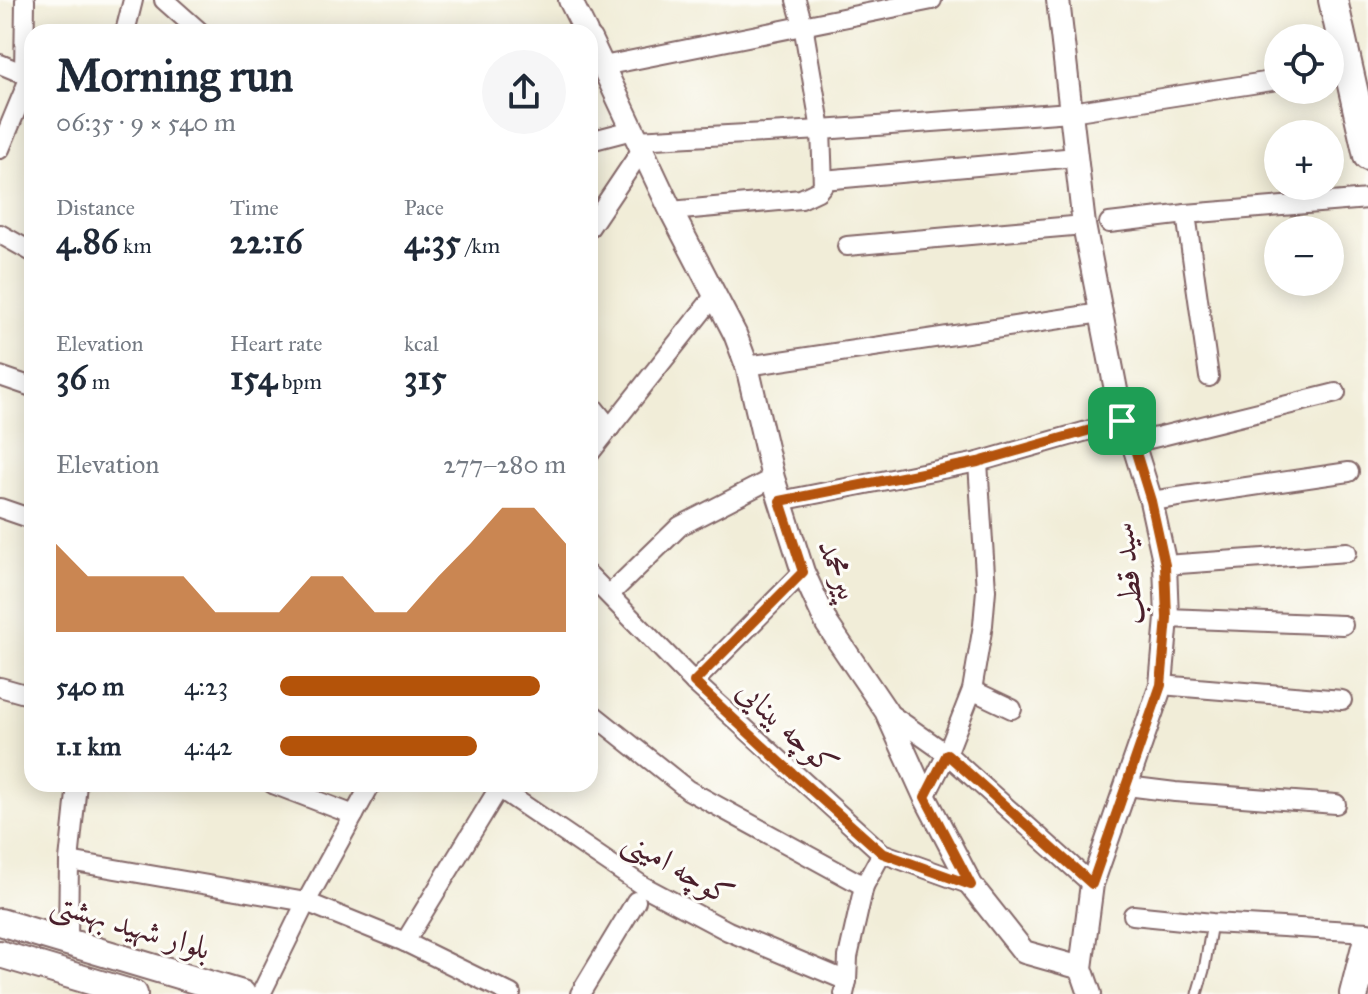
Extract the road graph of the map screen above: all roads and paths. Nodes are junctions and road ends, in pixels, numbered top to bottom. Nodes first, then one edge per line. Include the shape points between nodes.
1 (25, 0) edge
2 (133, 0) edge
3 (164, 0) edge
4 (570, 0) edge
5 (796, 0) edge
6 (932, 0) edge
7 (1058, 0) edge
8 (1333, 0) edge
9 (26, 24) edge
10 (127, 24) edge
11 (191, 24) edge
12 (582, 24) edge
13 (803, 25) junction
14 (598, 56) edge
15 (0, 64) edge
16 (603, 66) junction
17 (24, 76) edge
18 (1264, 82) edge
19 (24, 88) edge
20 (1071, 112) junction
21 (821, 130) junction
22 (598, 141) edge
23 (636, 141) junction
24 (0, 149) edge
25 (1368, 156) edge
26 (1076, 157) junction
27 (823, 180) junction
28 (1368, 199) edge
29 (671, 211) junction
30 (598, 212) edge
31 (1186, 214) junction
32 (1109, 223) dead end
33 (1084, 225) junction
34 (0, 234) edge
35 (847, 246) dead end
36 (24, 248) edge
37 (715, 295) junction
38 (1101, 313) junction
39 (747, 366) junction
40 (0, 376) edge
41 (1209, 377) dead end
42 (24, 384) edge
43 (1336, 393) dead end
44 (598, 413) edge
45 (1122, 421) junction
46 (610, 428) junction
47 (598, 443) edge
48 (1133, 443) junction
49 (978, 462) junction
50 (1349, 472) dead end
51 (773, 478) junction
52 (780, 501) junction
53 (1151, 501) junction
54 (0, 508) edge
55 (24, 516) edge
56 (1347, 552) dead end
57 (1165, 565) junction
58 (803, 572) junction
59 (598, 583) edge
60 (610, 594) junction
61 (1167, 618) junction
62 (1343, 625) dead end
63 (694, 682) junction
64 (1161, 685) junction
65 (0, 687) edge
66 (972, 690) junction
67 (24, 694) edge
68 (1342, 700) dead end
69 (1012, 709) dead end
70 (886, 711) junction
71 (598, 718) edge
72 (947, 754) junction
73 (1127, 786) junction
74 (76, 792) edge
75 (294, 792) edge
76 (367, 792) edge
77 (492, 792) edge
78 (505, 792) edge
79 (925, 797) junction
80 (1336, 804) dead end
81 (354, 815) junction
82 (882, 853) junction
83 (69, 861) junction
84 (1092, 884) junction
85 (971, 885) junction
86 (864, 886) junction
87 (636, 901) dead end
88 (306, 902) junction
89 (1133, 915) dead end
90 (0, 922) edge
91 (1212, 923) junction
92 (1368, 932) edge
93 (1368, 939) edge
94 (68, 942) junction
95 (405, 942) junction
96 (0, 954) edge
97 (1081, 968) junction
98 (90, 987) edge
99 (845, 988) edge
100 (587, 992) edge
101 (134, 994) edge
102 (242, 994) edge
103 (261, 994) edge
104 (511, 994) edge
105 (1090, 994) edge
106 (1197, 994) edge
107 (1354, 994) edge

1 - 9 street
2 - 10 street
3 - 11 street
4 - 12 street
5 - 13 street
6 - 13 street
7 - 20 street, سید قطب
8 - 25 main road
13 - 16 street
13 - 21 street
14 - 16 street, پیرمحمد
15 - 17 street
16 - 23 street, پیرمحمد
18 - 20 street
19 - 24 street
20 - 21 street
20 - 26 street, سید قطب
21 - 23 street
21 - 27 street
22 - 23 street
23 - 29 street, پیرمحمد
23 - 30 street
26 - 27 street
26 - 33 street, سید قطب
27 - 29 street via 818,191 801,199
28 - 31 street
29 - 37 street, پیرمحمد
31 - 32 street
31 - 41 street
33 - 35 street
33 - 38 street, سید قطب
34 - 36 street
37 - 39 street, پیرمحمد
37 - 46 street
38 - 39 street
38 - 45 street, سید قطب
39 - 51 street, پیرمحمد
40 - 42 street
43 - 48 street
44 - 46 street
45 - 48 street, سید قطب
45 - 49 street
46 - 47 street
48 - 53 street, سید قطب
49 - 52 street
49 - 66 street via 986,590
50 - 53 street
51 - 52 street, پیرمحمد
51 - 60 street via 680,526
52 - 58 street, پیرمحمد
53 - 57 street, سید قطب
54 - 55 street
56 - 57 street
57 - 61 street, سید قطب
58 - 63 street
58 - 70 street, پیرمحمد via 827,624
59 - 60 street, کوچه بینایی
60 - 63 street, کوچه بینایی
61 - 62 street
61 - 64 street, سید قطب
63 - 82 street, کوچه بینایی
64 - 68 street
64 - 73 street, سید قطب
65 - 67 street
66 - 69 street
66 - 72 street
70 - 72 street
70 - 79 street, پیرمحمد
71 - 86 street via 688,790
72 - 79 street
72 - 84 street
73 - 80 street
73 - 84 street, سید قطب
74 - 83 street
75 - 81 street
76 - 81 street
77 - 95 street
78 - 99 street, کوچه امینی via 643,886
79 - 85 street, پیرمحمد
81 - 88 street
82 - 85 street, کوچه بینایی
82 - 86 street
83 - 88 street
83 - 94 street
84 - 97 street, سید قطب
85 - 97 street, پیرمحمد via 1024,952
86 - 99 street
87 - 100 street
88 - 95 street
88 - 103 street
89 - 91 street
90 - 94 main road, بلوار شهید بهشتی
91 - 92 street
91 - 106 lane
93 - 107 main road
94 - 102 main road, بلوار شهید بهشتی
95 - 104 street
96 - 98 main road, بلوار شهید بهشتی
97 - 105 street, سید قطب
98 - 101 main road, بلوار شهید بهشتی

